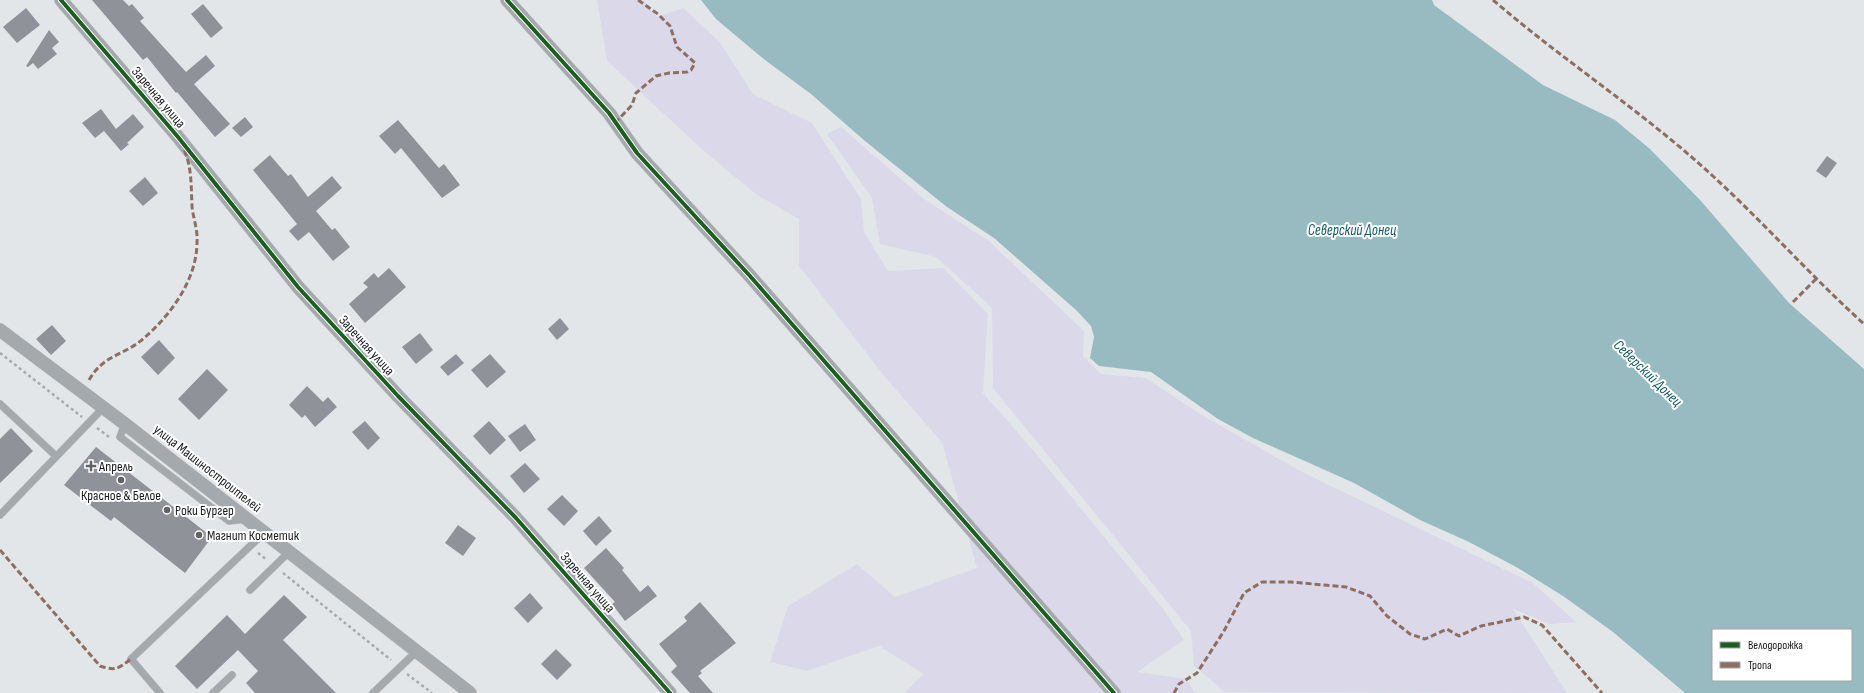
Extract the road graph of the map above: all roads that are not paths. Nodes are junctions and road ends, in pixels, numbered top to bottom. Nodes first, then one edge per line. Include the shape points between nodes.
1 (61, 0) edge
2 (507, 0) edge
3 (0, 330) edge
4 (1, 406) edge
5 (104, 407) junction
6 (56, 456) junction
7 (0, 515) edge
8 (265, 532) junction
9 (290, 551) junction
10 (250, 590) dead end
11 (416, 652) junction
12 (232, 675) dead end
13 (160, 693) edge
14 (213, 693) edge
15 (373, 693) edge
16 (470, 693) edge
17 (670, 693) edge
18 (1114, 693) edge

1 - 17 street, Заречная улица via 178,137 298,287 398,396 516,518
2 - 18 street via 609,114 637,153 750,276
3 - 5 street, улица Машиностроителей
4 - 6 lane
5 - 6 lane
5 - 8 street, улица Машиностроителей
6 - 7 lane
8 - 9 street, улица Машиностроителей
8 - 13 lane via 131,659
9 - 10 lane
9 - 11 street, улица Машиностроителей
11 - 15 lane
11 - 16 street, улица Машиностроителей
12 - 14 lane

